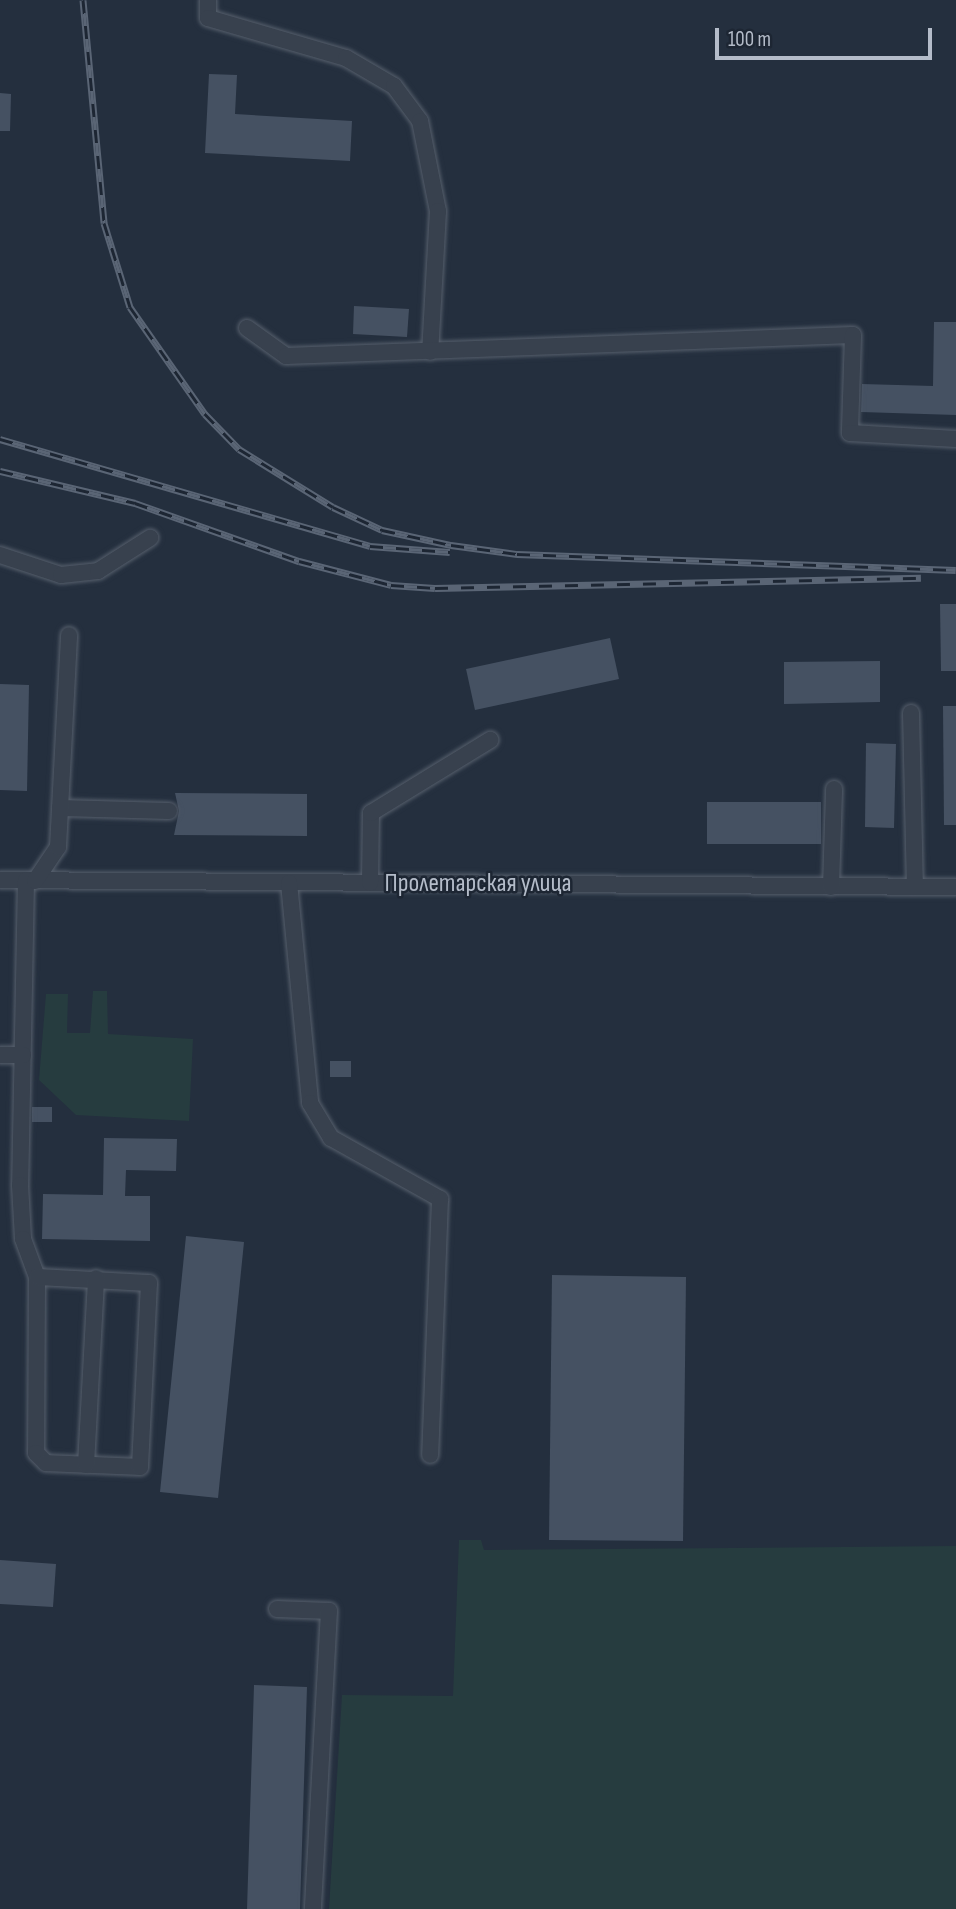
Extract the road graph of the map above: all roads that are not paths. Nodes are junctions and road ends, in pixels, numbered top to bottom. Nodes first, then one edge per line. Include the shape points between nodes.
1 (208, 0) edge
2 (247, 328) dead end
3 (430, 352) junction
4 (956, 439) edge
5 (150, 538) dead end
6 (0, 555) edge
7 (69, 635) dead end
8 (911, 713) dead end
9 (490, 740) dead end
10 (834, 789) dead end
11 (60, 808) junction
12 (169, 811) dead end
13 (0, 880) edge
14 (30, 880) junction
15 (289, 883) junction
16 (370, 883) junction
17 (831, 887) junction
18 (915, 887) junction
19 (956, 887) edge
20 (0, 1055) edge
21 (23, 1055) junction
22 (37, 1277) junction
23 (96, 1278) junction
24 (430, 1455) dead end
25 (86, 1465) junction
26 (276, 1609) dead end
27 (313, 1909) edge

1 - 3 street via 208,19 346,58 394,86 420,121 438,211
2 - 3 street via 286,356
3 - 4 street via 853,335 850,433
5 - 6 street via 98,571 61,575
7 - 11 street
8 - 18 street
9 - 16 street via 371,813
10 - 17 street
11 - 12 street
11 - 14 street via 58,847
13 - 14 street, Пролетарская улица
14 - 15 street, Пролетарская улица
14 - 21 street
15 - 16 street, Пролетарская улица
15 - 24 street via 310,1103 331,1138 440,1199
16 - 17 street, Пролетарская улица
17 - 18 street, Пролетарская улица
18 - 19 street, Пролетарская улица
20 - 21 street
21 - 22 street via 23,1239
22 - 23 street
22 - 25 street via 36,1453 46,1463
23 - 25 street
23 - 25 street via 149,1283 148,1355 139,1467
26 - 27 street via 329,1611

